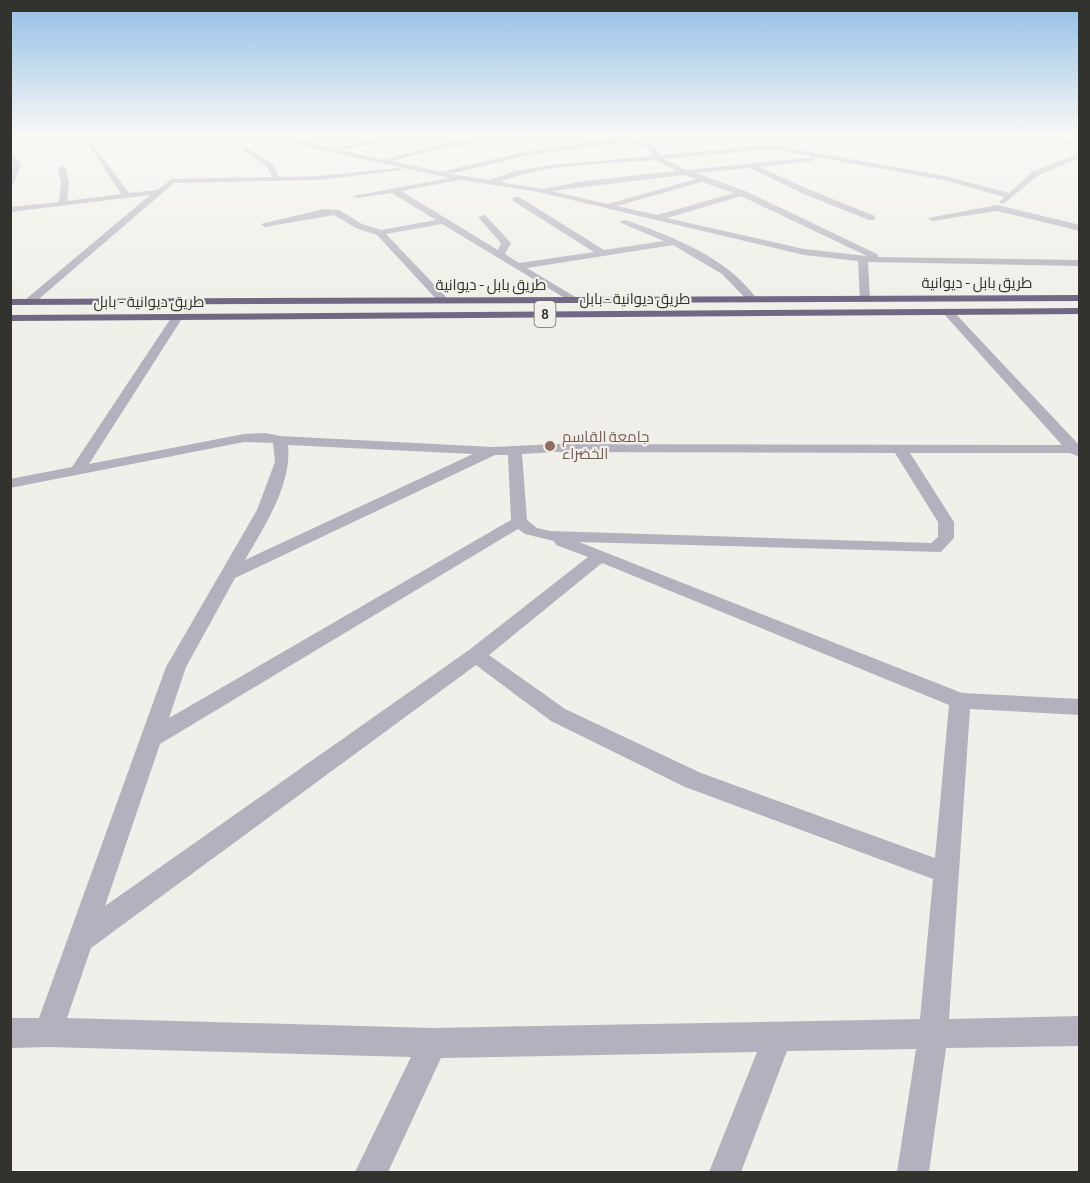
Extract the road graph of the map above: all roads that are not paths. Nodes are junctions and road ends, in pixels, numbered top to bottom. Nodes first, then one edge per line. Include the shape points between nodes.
1 (64, 189) edge
2 (122, 189) edge
3 (160, 189) edge
4 (405, 189) edge
5 (533, 189) edge
6 (544, 189) edge
7 (666, 189) edge
8 (732, 189) edge
9 (801, 189) edge
10 (986, 189) edge
11 (1018, 189) edge
12 (539, 190) junction
13 (395, 191) junction
14 (157, 192) junction
15 (807, 192) junction
16 (742, 193) junction
17 (126, 195) junction
18 (786, 195) dead end
19 (357, 196) dead end
20 (775, 196) dead end
21 (1011, 196) junction
22 (516, 199) dead end
23 (754, 199) junction
24 (63, 203) junction
25 (608, 206) junction
26 (997, 208) junction
27 (10, 210) edge
28 (482, 217) dead end
29 (659, 218) junction
30 (872, 218) dead end
31 (932, 218) dead end
32 (443, 221) junction
33 (623, 222) dead end
34 (265, 224) dead end
35 (1080, 228) edge
36 (380, 233) junction
37 (676, 242) junction
38 (602, 253) junction
39 (500, 255) junction
40 (863, 259) junction
41 (881, 259) junction
42 (1079, 261) edge
43 (519, 266) junction
44 (1080, 278) edge
45 (865, 298) junction
46 (919, 298) junction
47 (936, 298) junction
48 (954, 298) junction
49 (1080, 298) edge
50 (752, 299) junction
51 (443, 300) junction
52 (573, 300) junction
53 (279, 301) junction
54 (325, 301) junction
55 (10, 302) edge
56 (29, 302) junction
57 (1080, 311) edge
58 (934, 312) junction
59 (948, 312) junction
60 (967, 312) junction
61 (268, 316) junction
62 (314, 316) junction
63 (177, 317) junction
64 (13, 319) edge
65 (280, 440) junction
66 (900, 449) junction
67 (492, 451) junction
68 (515, 451) junction
69 (1077, 452) edge
70 (76, 472) junction
71 (10, 484) edge
72 (519, 522) junction
73 (549, 536) junction
74 (599, 557) junction
75 (229, 574) junction
76 (476, 655) junction
77 (960, 701) junction
78 (1080, 707) edge
79 (151, 739) junction
80 (946, 873) junction
81 (81, 939) junction
82 (1080, 1031) edge
83 (48, 1032) junction
84 (10, 1033) edge
85 (933, 1034) junction
86 (778, 1036) junction
87 (433, 1043) junction
88 (371, 1173) edge
89 (724, 1173) edge
90 (913, 1173) edge

1 - 24 street
2 - 17 street
3 - 14 street
4 - 13 street
5 - 12 street
6 - 12 street
7 - 25 street
8 - 16 street
9 - 15 street
10 - 21 street
11 - 21 street
12 - 25 street
13 - 19 street
13 - 32 street
14 - 17 street
14 - 56 street
15 - 18 street
15 - 30 street
16 - 23 street
16 - 29 street
17 - 24 street
20 - 23 street
21 - 26 street
22 - 38 street
23 - 41 street
24 - 27 street
25 - 29 street
26 - 31 street
26 - 35 street
28 - 39 street via 506,243
29 - 40 street via 804,252
32 - 36 street
32 - 39 street
33 - 37 street
34 - 36 street via 336,212
36 - 51 street
37 - 38 street
37 - 50 street via 731,275
38 - 43 street
39 - 43 street
40 - 41 street
40 - 45 street
41 - 42 street
42 - 44 street via 1076,271
43 - 52 street
45 - 46 highway, طريق بابل - ديوانية / 8
45 - 50 highway, طريق بابل - ديوانية / 8
46 - 47 highway, طريق بابل - ديوانية / 8
46 - 58 highway via 938,305
47 - 48 highway, طريق بابل - ديوانية / 8
47 - 59 highway
48 - 49 highway, طريق بابل - ديوانية / 8
48 - 60 highway via 949,302 951,306
50 - 52 highway, طريق بابل - ديوانية / 8
51 - 52 highway, طريق بابل - ديوانية / 8
51 - 54 highway, طريق بابل - ديوانية / 8
53 - 54 highway, طريق بابل - ديوانية / 8
53 - 56 highway, طريق بابل - ديوانية / 8
53 - 61 highway via 286,308
54 - 62 highway via 307,308
55 - 56 highway, طريق بابل - ديوانية / 8
57 - 60 highway, طريق ديوانية - بابل / 8
58 - 59 highway, طريق ديوانية - بابل / 8
58 - 62 highway, طريق ديوانية - بابل / 8
59 - 60 highway, طريق ديوانية - بابل / 8
59 - 69 street
61 - 62 highway, طريق ديوانية - بابل / 8
61 - 63 highway, طريق ديوانية - بابل / 8
63 - 64 highway, طريق ديوانية - بابل / 8
63 - 70 street
65 - 67 street
65 - 70 street via 244,438
65 - 75 street via 282,462 265,510
66 - 68 street
66 - 69 street
66 - 73 street via 946,522 946,538 935,548
67 - 68 street
67 - 75 street
68 - 72 street
70 - 71 street
72 - 73 street via 531,531
72 - 79 street
73 - 74 street
74 - 76 street
74 - 77 street
75 - 79 street via 176,667
76 - 80 street via 558,715 693,780
76 - 81 street
77 - 78 street
77 - 80 street
79 - 81 street
80 - 85 street
81 - 83 street
82 - 85 street
83 - 84 street
83 - 87 street
85 - 86 street
85 - 90 street
86 - 87 street
86 - 89 street
87 - 88 street

